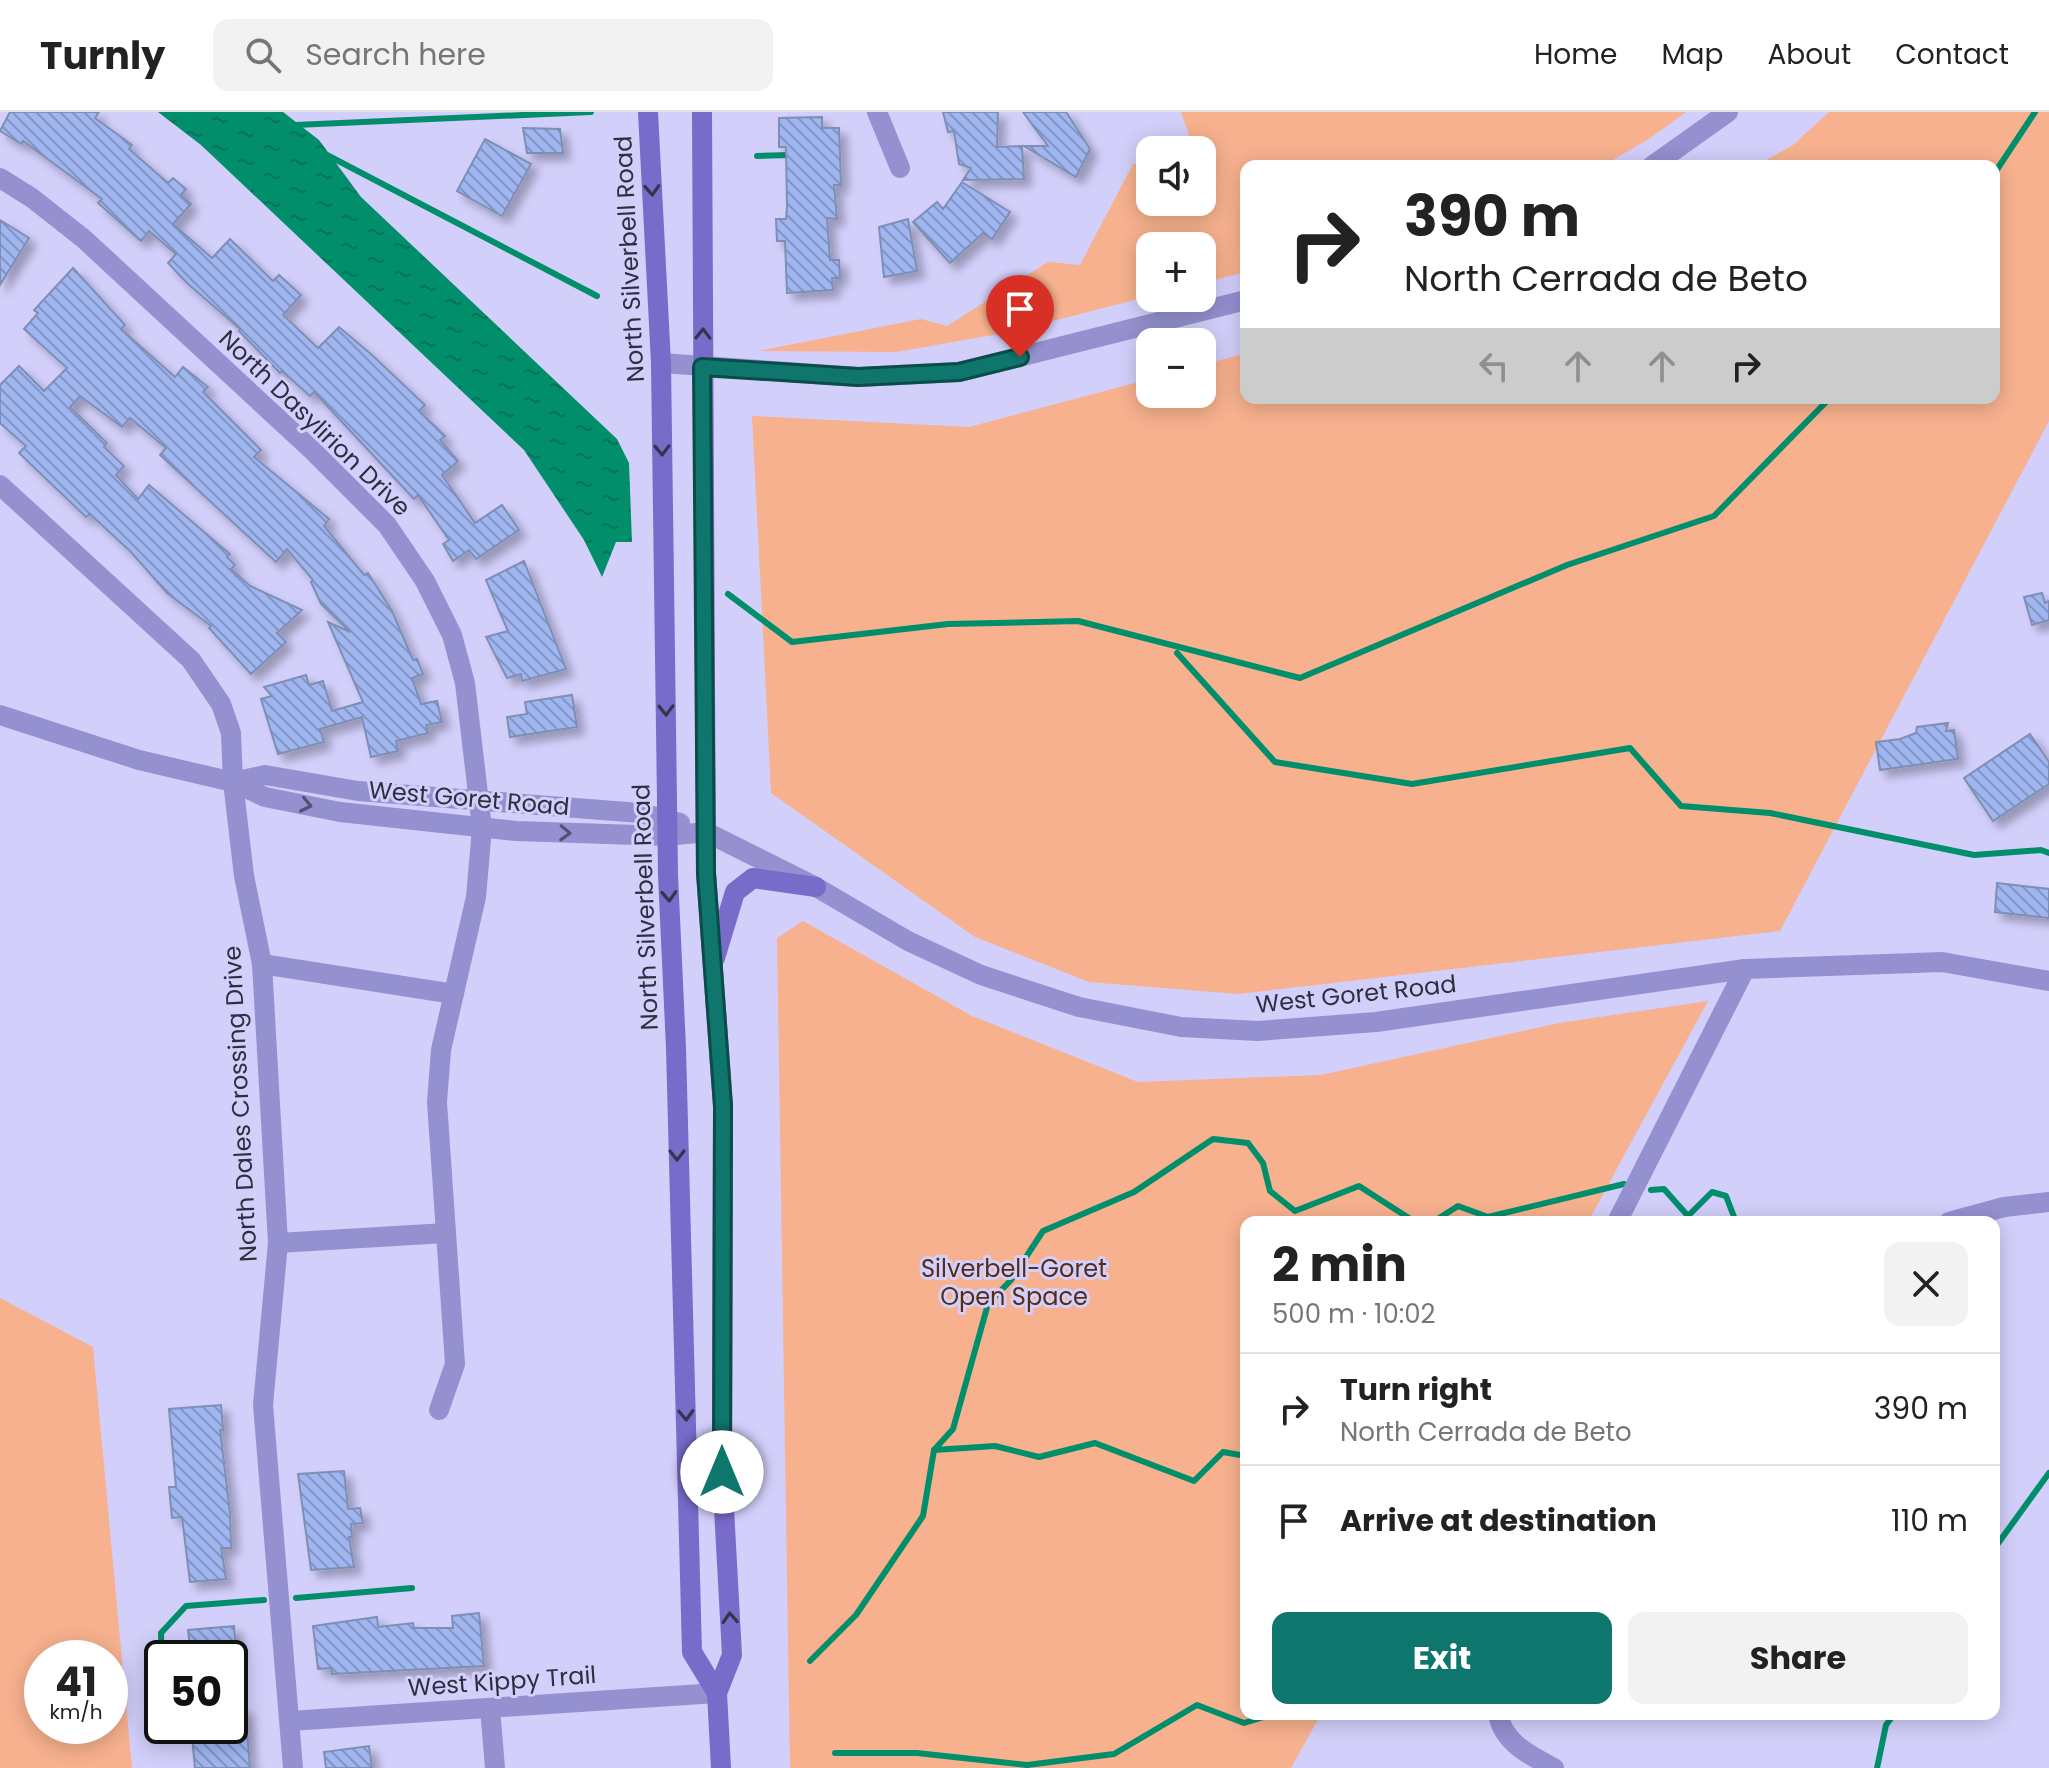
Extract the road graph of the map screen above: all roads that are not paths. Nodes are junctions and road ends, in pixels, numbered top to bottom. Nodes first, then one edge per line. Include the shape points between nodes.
1 (648, 112) edge
2 (702, 112) edge
3 (877, 112) edge
4 (1728, 112) edge
5 (1660, 160) edge
6 (900, 168) dead end
7 (0, 178) edge
8 (1240, 302) edge
9 (661, 363) junction
10 (702, 367) junction
11 (0, 485) edge
12 (0, 715) edge
13 (233, 782) junction
14 (481, 802) junction
15 (667, 827) junction
16 (482, 828) junction
17 (706, 832) junction
18 (816, 887) junction
19 (262, 964) junction
20 (1745, 969) junction
21 (711, 974) junction
22 (2049, 981) edge
23 (454, 994) junction
24 (2049, 1202) edge
25 (1620, 1216) edge
26 (1970, 1216) edge
27 (446, 1233) junction
28 (278, 1243) junction
29 (439, 1410) dead end
30 (717, 1693) junction
31 (490, 1708) junction
32 (1500, 1720) edge
33 (290, 1721) junction
34 (293, 1768) edge
35 (495, 1768) edge
36 (721, 1768) edge
37 (1554, 1768) edge

1 -> 9 main road, North Silverbell Road
10 -> 2 main road, North Silverbell Road
3 - 6 street
4 - 5 street
7 - 14 street, North Dasylirion Drive via 84,239 387,525 425,581 452,635 465,683
8 - 10 street via 959,372 858,377
9 - 10 street
9 -> 15 main road, North Silverbell Road
10 - 17 main road, North Silverbell Road
11 - 13 street, North Dales Crossing Drive via 191,660 221,704 231,733
12 - 13 street, West Goret Road via 99,748
13 - 14 street, West Goret Road via 265,775 345,790
13 -> 16 street, West Goret Road via 265,797 340,812
13 - 19 street, North Dales Crossing Drive
14 - 15 street, West Goret Road
14 - 16 street, North Dasylirion Drive
16 -> 15 street, West Goret Road
15 - 17 street, West Goret Road
15 -> 30 main road, North Silverbell Road via 692,1652
16 - 23 street, North Dasylirion Drive via 476,897
17 - 18 street, West Goret Road
17 - 21 main road, North Silverbell Road
18 - 20 street, West Goret Road via 908,941 981,975 1079,1007 1181,1027 1258,1031 1376,1022
18 - 21 main road via 753,878 735,892
19 - 23 street
19 - 28 street, North Dales Crossing Drive
20 - 22 street, West Goret Road via 1942,962
20 - 25 street
30 -> 21 main road, North Silverbell Road via 732,1655 722,1472 723,1106
23 - 27 street, North Dasylirion Drive via 441,1050 437,1102
24 - 26 street
27 - 28 street
27 - 29 street, North Dasylirion Drive via 455,1364
28 - 33 street, North Dales Crossing Drive via 263,1405
30 - 31 street, West Kippy Trail
30 - 36 main road, North Silverbell Road
31 - 33 street, West Kippy Trail
31 - 35 street
32 - 37 street via 1520,1750
33 - 34 street, North Dales Crossing Drive

